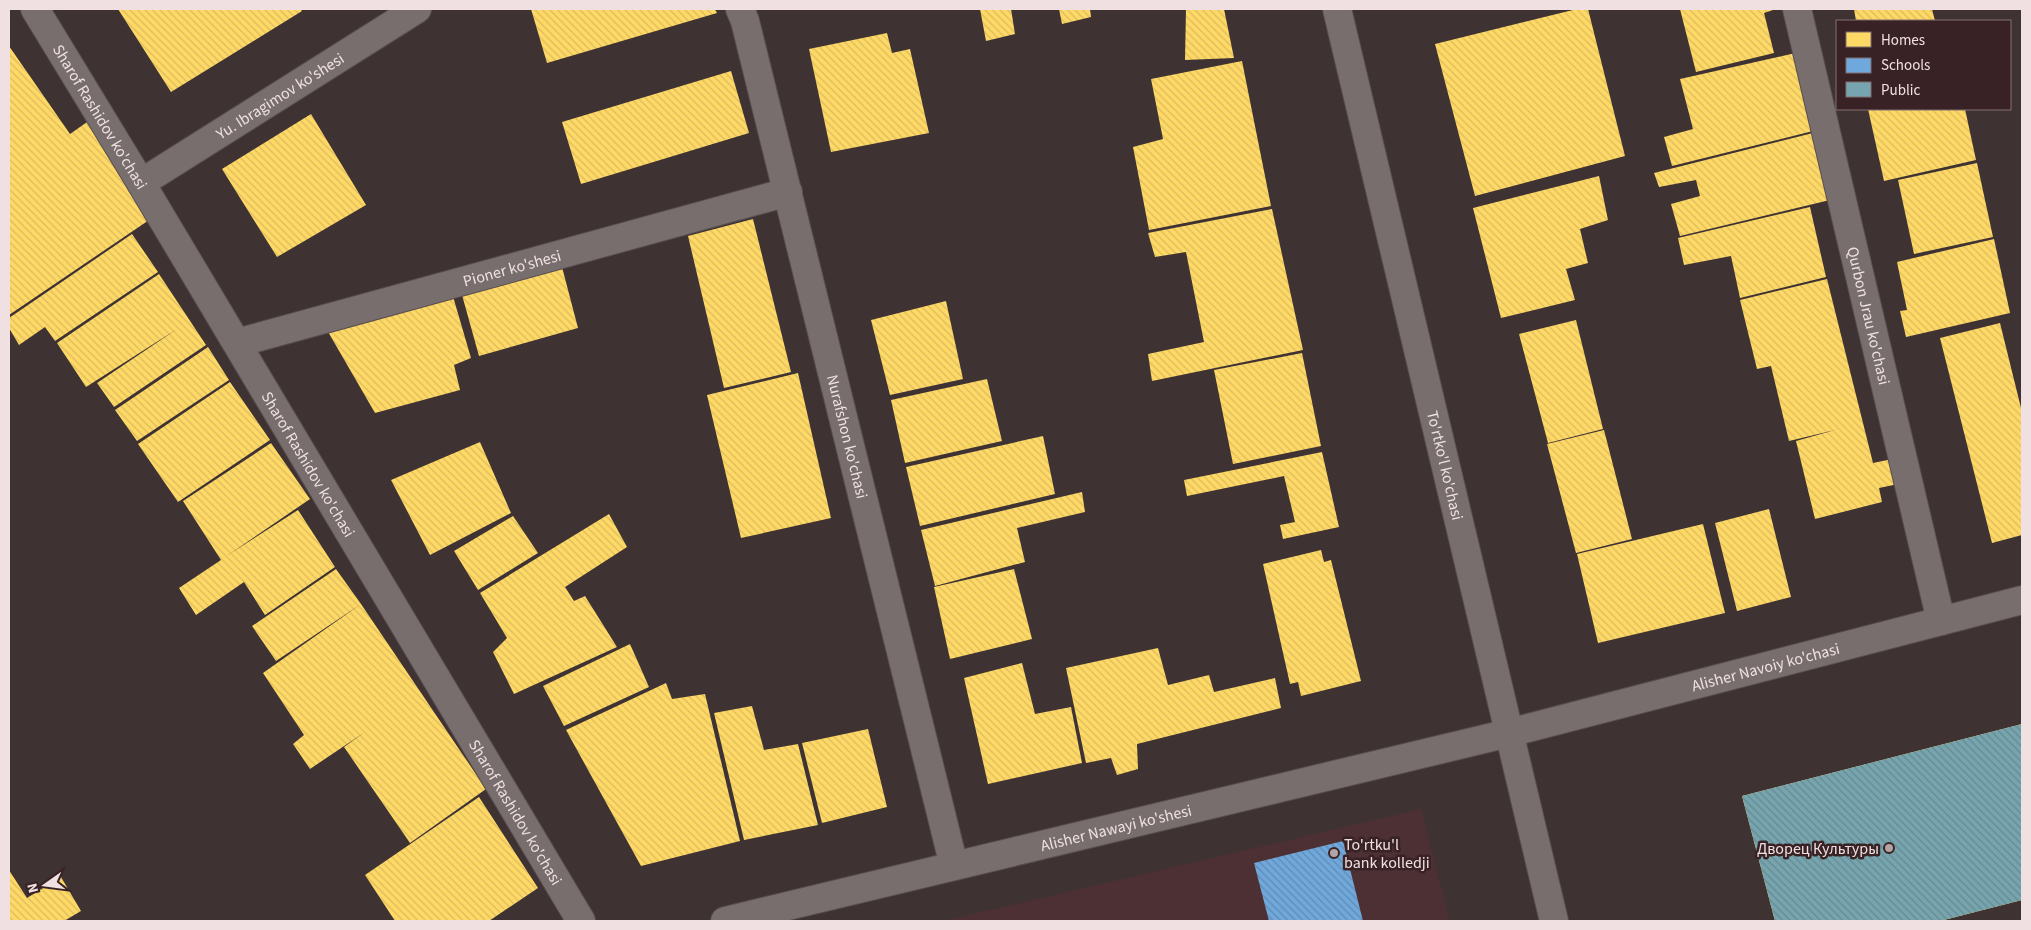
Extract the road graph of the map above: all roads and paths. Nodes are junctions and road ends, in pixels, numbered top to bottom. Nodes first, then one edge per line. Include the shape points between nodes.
1 (35, 9) edge
2 (417, 9) edge
3 (740, 9) edge
4 (1337, 9) edge
5 (1797, 9) edge
6 (141, 183) junction
7 (788, 192) junction
8 (237, 343) junction
9 (2022, 600) edge
10 (1942, 621) junction
11 (1509, 733) junction
12 (954, 866) junction
13 (581, 921) edge
14 (725, 921) edge
15 (1554, 921) edge

1 - 6 street, Sharof Rashidov ko'chasi
2 - 6 street, Yu. Ibragimov ko'shesi
3 - 7 street, Nurafshon ko'chasi
4 - 11 street, To'rtko'l ko'chasi
5 - 10 street, Qurbon Jrau ko'chasi
6 - 8 street, Sharof Rashidov ko'chasi
7 - 8 street, Pioner ko'shesi
7 - 12 street, Nurafshon ko'chasi
8 - 13 street, Sharof Rashidov ko'chasi
9 - 10 street, Alisher Navoiy ko'chasi
10 - 11 street, Alisher Navoiy ko'chasi
11 - 12 street, Alisher Nawayi ko'shesi
11 - 15 street, To'rtko'l ko'chasi
12 - 14 street, Alisher Nawayi ko'shesi

